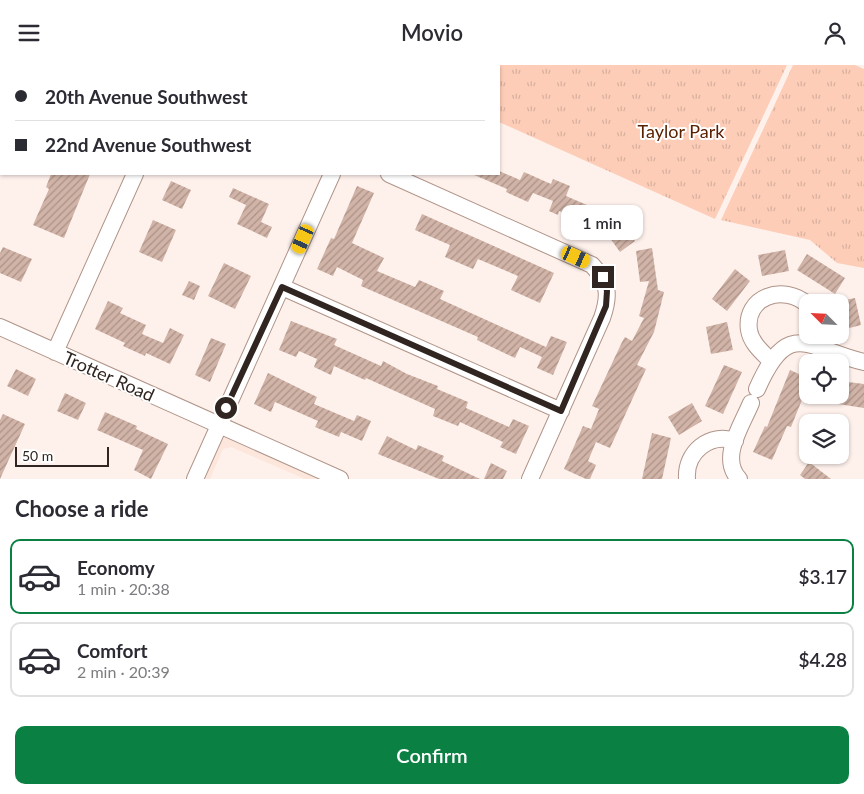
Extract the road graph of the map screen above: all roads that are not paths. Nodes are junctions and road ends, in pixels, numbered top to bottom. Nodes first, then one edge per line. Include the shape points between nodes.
1 (135, 175) edge
2 (332, 175) edge
3 (392, 175) edge
4 (282, 287) junction
5 (799, 299) edge
6 (1, 332) edge
7 (799, 343) edge
8 (822, 344) edge
9 (54, 352) junction
10 (771, 361) junction
11 (864, 362) edge
12 (561, 411) junction
13 (218, 425) junction
14 (735, 441) junction
15 (195, 479) edge
16 (340, 479) edge
17 (530, 479) edge
18 (687, 479) edge
19 (739, 479) edge

1 - 9 street
2 - 4 street
3 - 12 street via 592,265 603,277 607,291 606,306
4 - 12 street
4 - 13 street
5 - 10 street via 778,293 765,297 749,317 754,343
6 - 9 street, Trotter Road
7 - 10 street via 786,345
8 - 11 street
9 - 13 street, Trotter Road
10 - 14 street
12 - 17 street
13 - 15 street
13 - 16 street, Trotter Road
14 - 18 street via 724,437 697,449 686,471
14 - 19 street via 731,449 731,465

